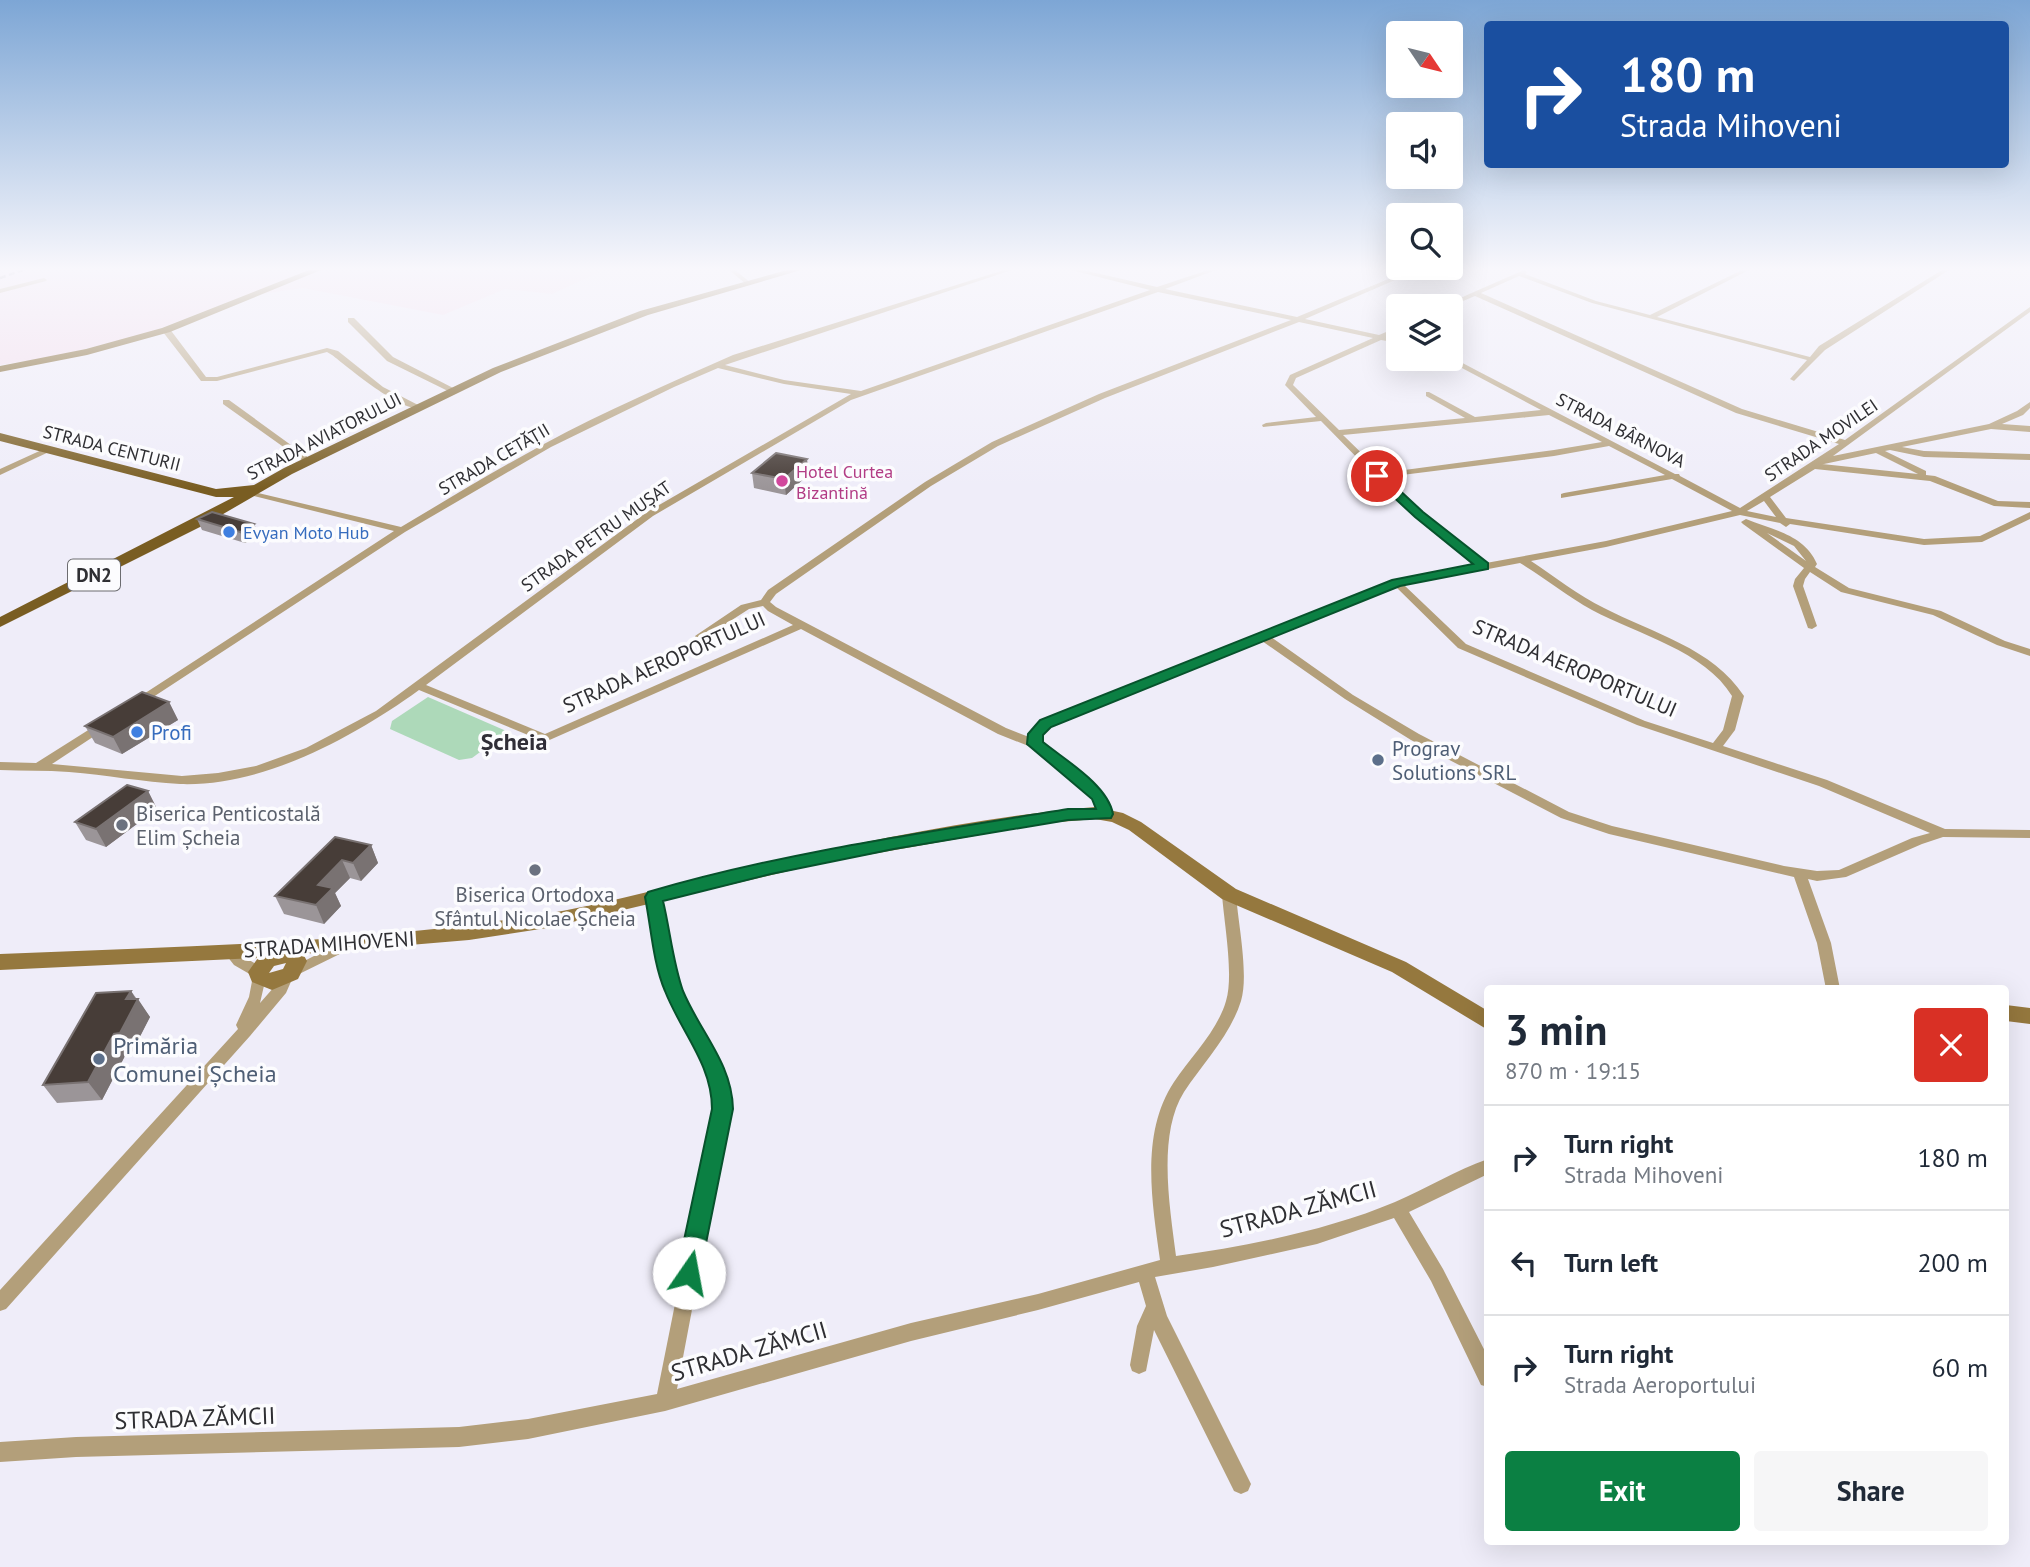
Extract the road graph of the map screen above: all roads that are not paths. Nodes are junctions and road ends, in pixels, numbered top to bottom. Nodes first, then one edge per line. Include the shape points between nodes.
1 (120, 343) edge
2 (176, 343) edge
3 (374, 343) edge
4 (568, 343) edge
5 (784, 343) edge
6 (1003, 343) edge
7 (1237, 343) edge
8 (1368, 343) edge
9 (1587, 343) edge
10 (1750, 343) edge
11 (1831, 343) edge
12 (1984, 343) edge
13 (1810, 359) junction
14 (717, 365) junction
15 (1463, 366) edge
16 (0, 368) edge
17 (1794, 379) dead end
18 (453, 390) junction
19 (860, 393) junction
20 (1429, 394) dead end
21 (226, 402) dead end
22 (2030, 404) edge
23 (418, 407) junction
24 (1552, 412) junction
25 (1321, 419) junction
26 (1475, 420) junction
27 (1266, 425) dead end
28 (1991, 426) junction
29 (2030, 429) edge
30 (1335, 433) junction
31 (0, 437) edge
32 (1612, 443) junction
33 (1845, 443) junction
34 (1885, 447) junction
35 (1875, 449) junction
36 (49, 450) junction
37 (2030, 457) edge
38 (309, 461) junction
39 (1816, 464) junction
40 (288, 471) junction
41 (0, 472) edge
42 (1377, 476) junction
43 (1676, 476) junction
44 (1932, 478) junction
45 (216, 493) junction
46 (253, 493) junction
47 (1564, 496) dead end
48 (1765, 496) junction
49 (2030, 505) edge
50 (2030, 515) edge
51 (1740, 516) junction
52 (1785, 521) junction
53 (187, 525) junction
54 (402, 530) junction
55 (1794, 542) junction
56 (1521, 559) junction
57 (1483, 566) junction
58 (1810, 569) junction
59 (1397, 583) junction
60 (765, 602) junction
61 (0, 623) edge
62 (801, 625) junction
63 (1812, 626) dead end
64 (700, 636) dead end
65 (1262, 636) junction
66 (2030, 653) edge
67 (419, 686) junction
68 (125, 711) edge
69 (114, 718) edge
70 (1035, 744) junction
71 (1716, 747) junction
72 (0, 766) edge
73 (39, 766) junction
74 (1105, 814) junction
75 (1942, 833) junction
76 (2030, 834) edge
77 (1800, 874) junction
78 (1229, 894) junction
79 (654, 897) junction
80 (230, 951) junction
81 (0, 962) edge
82 (278, 966) junction
83 (1832, 985) edge
84 (2009, 1013) edge
85 (2030, 1016) edge
86 (1484, 1019) edge
87 (233, 1044) junction
88 (1484, 1168) edge
89 (1398, 1209) junction
90 (1169, 1265) junction
91 (1145, 1271) junction
92 (0, 1303) edge
93 (1155, 1306) junction
94 (1139, 1365) dead end
95 (1484, 1370) edge
96 (665, 1402) junction
97 (0, 1452) edge
98 (1241, 1484) dead end

1 - 16 main road
2 - 23 street via 204,379 327,350 380,389
3 - 18 street via 390,359
4 - 18 main road, STRADA AVIATORULUI
5 - 14 street, STRADA CETĂȚII
6 - 19 street, STRADA PETRU MUȘAT
7 - 60 street via 995,444 892,509 772,592
8 - 25 street via 1288,382
9 - 33 street via 1739,411
10 - 13 street
11 - 13 street
12 - 33 street, STRADA MOVILEI
13 - 17 street
14 - 19 street via 784,382
14 - 54 street, STRADA CETĂȚII via 548,445
15 - 24 street, STRADA BÂRNOVA
18 - 23 main road, STRADA AVIATORULUI
19 - 67 street, STRADA PETRU MUȘAT via 755,450 625,531
20 - 26 street
21 - 38 street
22 - 28 street
23 - 38 main road, STRADA AVIATORULUI
24 - 26 street
24 - 32 street, STRADA BÂRNOVA
25 - 27 street
25 - 30 street
26 - 30 street
28 - 29 street
28 - 34 street
30 - 42 street
31 - 36 main road, STRADA CENTURII
32 - 42 street
32 - 43 street, STRADA BÂRNOVA
33 - 39 street, STRADA MOVILEI
34 - 35 street
34 - 37 street via 1924,454
35 - 39 street
35 - 44 street
36 - 41 street
36 - 45 main road, STRADA CENTURII
38 - 40 main road, STRADA AVIATORULUI
39 - 44 street
39 - 48 street, STRADA MOVILEI
40 - 45 main road, STRADA CENTURII via 243,491
40 - 46 main road, STRADA AVIATORULUI
42 - 57 street
43 - 47 street
43 - 51 street, STRADA BÂRNOVA
44 - 49 street via 1997,504
45 - 53 main road, DN2 via 220,501
46 - 53 main road, STRADA AVIATORULUI
46 - 54 street
48 - 51 street
48 - 52 street
50 - 52 street via 1982,539 1962,542 1900,540
51 - 52 street
51 - 55 street
51 - 56 street
51 - 58 street
52 - 55 street
53 - 61 main road, DN2
54 - 68 street, STRADA CETĂȚII
55 - 58 street via 1810,558
56 - 57 street
56 - 71 street via 1595,607 1681,649 1726,678 1738,696 1729,730
57 - 59 street
58 - 63 street via 1798,586
58 - 66 street via 1846,590 1937,613
59 - 65 street
59 - 71 street, STRADA AEROPORTULUI via 1472,652 1641,723
60 - 62 street, STRADA AEROPORTULUI
60 - 64 street via 745,607
62 - 67 street, STRADA AEROPORTULUI via 545,738
62 - 70 street, STRADA AEROPORTULUI
65 - 70 street via 1046,723 1035,734
65 - 77 street via 1399,728 1565,815 1650,840
67 - 73 street, STRADA PETRU MUȘAT via 341,736 288,759 232,774 182,780
69 - 73 street
70 - 74 street, STRADA AEROPORTULUI via 1097,795
71 - 75 street, STRADA AEROPORTULUI via 1823,783
72 - 73 street, STRADA PETRU MUȘAT
74 - 78 main road via 1144,831
74 - 79 main road, STRADA MIHOVENI via 1068,815 894,844
75 - 76 street
75 - 77 street via 1841,874
77 - 83 street via 1824,943
78 - 86 main road via 1399,967
78 - 90 street via 1234,999 1217,1035 1170,1102 1165,1122 1162,1208
79 - 82 main road, STRADA MIHOVENI via 505,928 347,944
79 - 96 street via 673,988 709,1055 722,1093
80 - 81 main road, STRADA MIHOVENI
80 - 82 main road, STRADA MIHOVENI
80 - 82 street via 239,961
82 - 87 street
82 - 87 street via 267,1006
84 - 85 main road
87 - 92 street
88 - 89 street, STRADA ZĂMCII
89 - 90 street, STRADA ZĂMCII via 1270,1247
89 - 95 street
90 - 91 street, STRADA ZĂMCII
91 - 93 street
91 - 96 street, STRADA ZĂMCII
93 - 94 street
93 - 98 street via 1180,1366
96 - 97 street, STRADA ZĂMCII via 528,1429 459,1437

